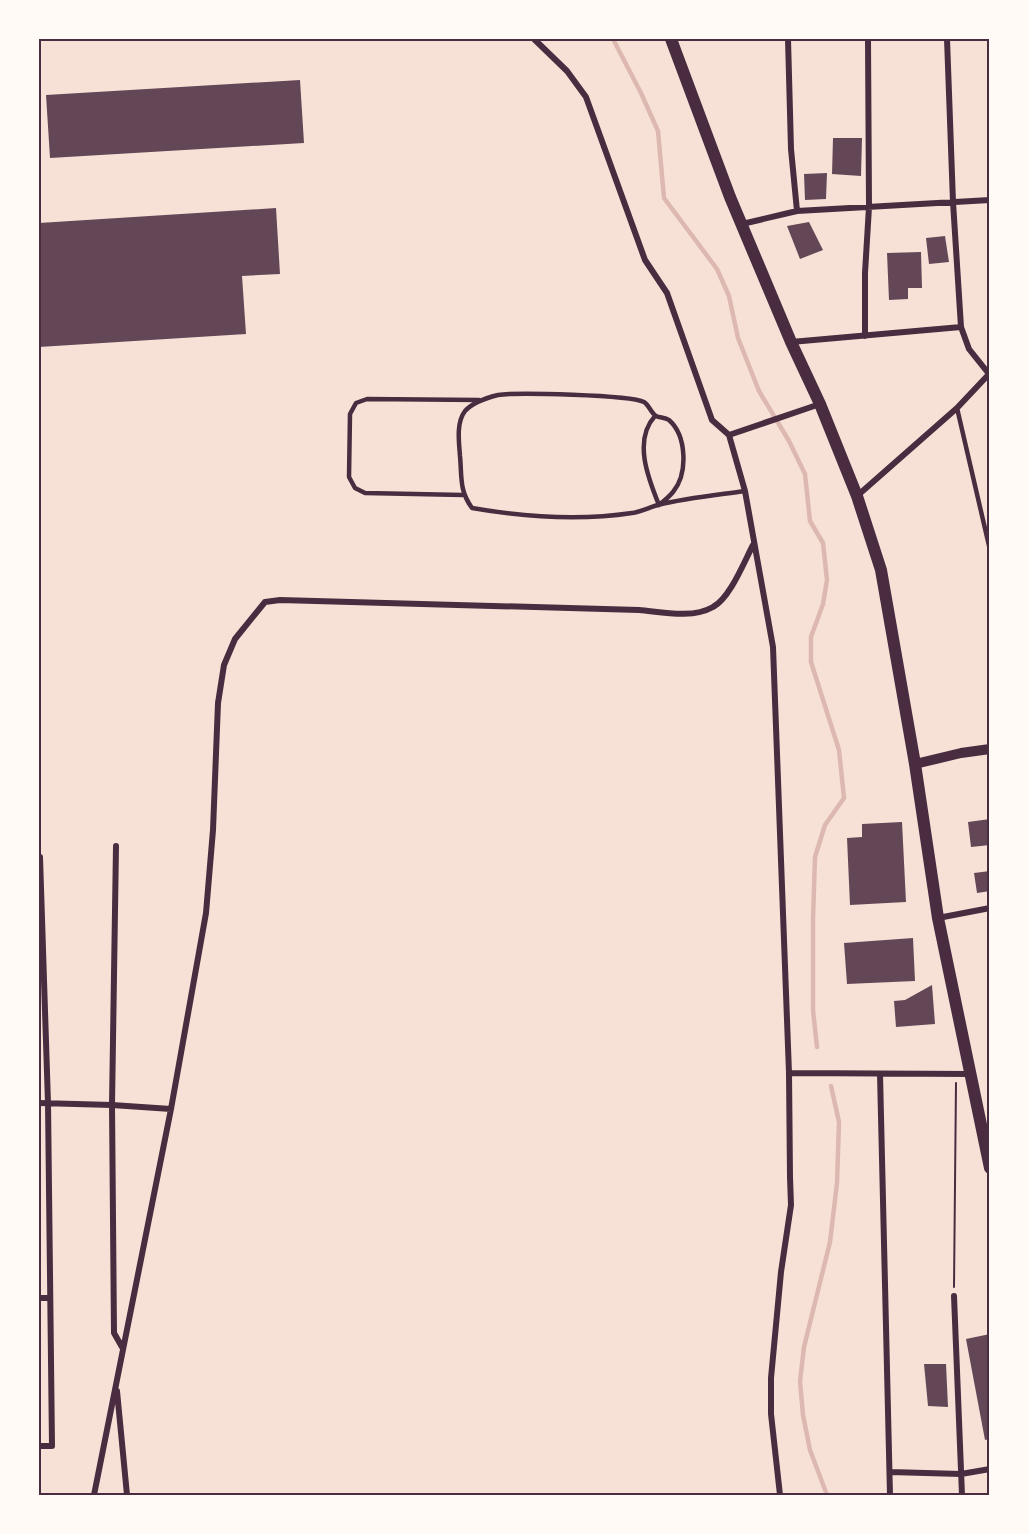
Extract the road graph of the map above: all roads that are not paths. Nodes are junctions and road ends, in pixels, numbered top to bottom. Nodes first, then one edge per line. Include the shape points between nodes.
1 (534, 39) edge
2 (672, 39) edge
3 (788, 39) edge
4 (868, 39) edge
5 (947, 39) edge
6 (990, 200) edge
7 (953, 202) junction
8 (869, 207) junction
9 (797, 211) junction
10 (742, 224) junction
11 (961, 327) junction
12 (865, 336) junction
13 (791, 342) junction
14 (989, 373) edge
15 (480, 400) junction
16 (820, 404) junction
17 (957, 408) junction
18 (655, 416) junction
19 (729, 435) junction
20 (745, 491) junction
21 (463, 495) junction
22 (856, 496) junction
23 (659, 505) junction
24 (753, 545) junction
25 (990, 550) edge
26 (990, 749) edge
27 (915, 764) junction
28 (116, 846) dead end
29 (40, 857) edge
30 (990, 908) edge
31 (938, 918) junction
32 (789, 1073) junction
33 (880, 1074) junction
34 (970, 1074) junction
35 (39, 1103) edge
36 (48, 1103) junction
37 (112, 1105) junction
38 (171, 1109) junction
39 (990, 1168) edge
40 (39, 1226) edge
41 (49, 1226) junction
42 (954, 1296) road end
43 (39, 1298) edge
44 (50, 1298) junction
45 (122, 1348) junction
46 (116, 1382) junction
47 (39, 1446) edge
48 (990, 1469) edge
49 (890, 1472) junction
50 (961, 1474) junction
51 (94, 1495) edge
52 (128, 1495) edge
53 (780, 1495) edge
54 (890, 1495) edge
55 (962, 1495) edge

1 - 19 street via 567,71 586,97 645,260 667,293 712,420
2 - 10 main road
3 - 9 street
4 - 8 street
5 - 7 street
6 - 7 street
7 - 8 street
7 - 11 street
8 - 9 street
8 - 12 street
9 - 10 street
10 - 13 main road
11 - 12 street
11 - 14 street via 969,349
12 - 13 street
13 - 16 main road
14 - 17 street
15 - 18 lane via 537,394 627,398 644,402
15 - 21 lane via 465,411 459,424
15 - 21 lane via 367,399 356,403 350,414 349,477 355,488 365,493
16 - 19 street
16 - 22 main road
17 - 22 street
17 - 25 lane
18 - 23 lane via 646,428 644,450 645,466
18 - 23 lane via 667,418 675,428 683,462 674,492
19 - 20 street
20 - 23 lane
20 - 24 street
21 - 23 lane via 472,508 527,516 634,513
22 - 27 main road via 880,570
24 - 32 street via 773,647
24 - 38 street via 726,595 715,607 689,613 304,600 265,602 235,639 224,665 218,704 206,913
26 - 27 street
27 - 31 main road
28 - 37 street
29 - 36 street
30 - 31 street
31 - 34 main road
32 - 33 street
32 - 53 street via 790,1205 771,1397
33 - 34 street
33 - 49 street
34 - 39 main road
35 - 36 street
36 - 37 street
36 - 41 street
37 - 38 street
37 - 45 street via 114,1334
38 - 45 street
40 - 41 street
41 - 44 street
42 - 50 street
43 - 44 street
44 - 47 street via 52,1446
45 - 46 street
46 - 51 street
46 - 52 street
48 - 50 street
49 - 50 street
49 - 54 street
50 - 55 street

